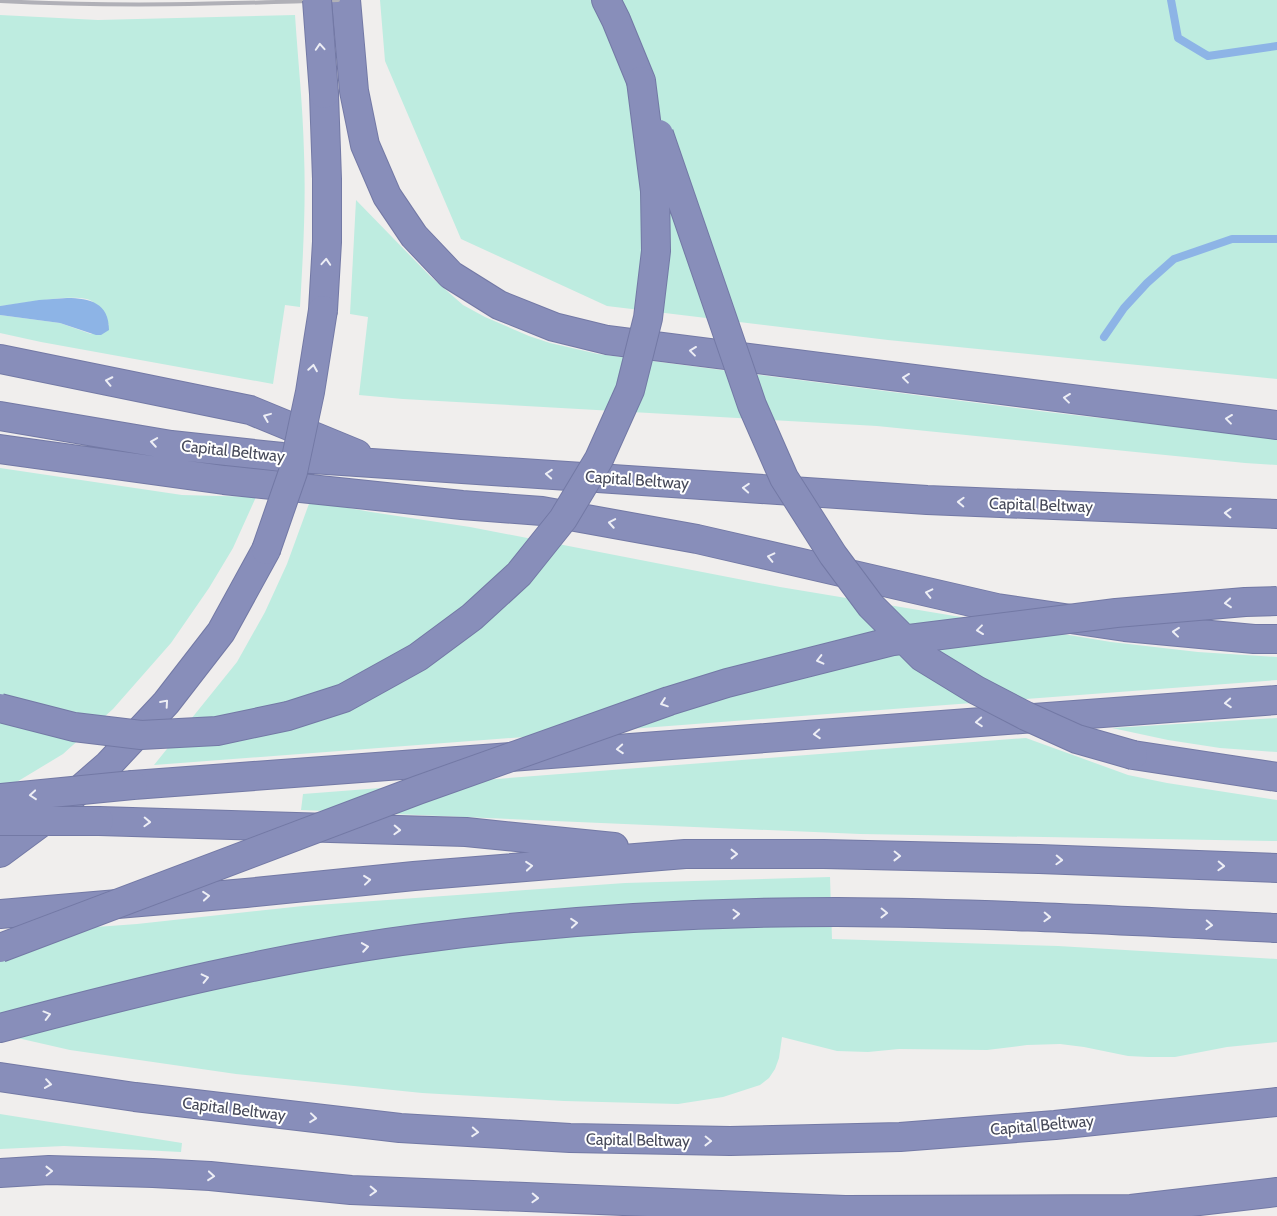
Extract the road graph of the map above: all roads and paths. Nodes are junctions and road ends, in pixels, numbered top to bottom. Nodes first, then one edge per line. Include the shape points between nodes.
1 (317, 0) edge
2 (346, 0) edge
3 (606, 0) edge
4 (641, 81) junction
5 (0, 359) edge
6 (0, 416) edge
7 (1277, 425) edge
8 (0, 449) edge
9 (376, 462) junction
10 (1277, 514) edge
11 (1277, 601) edge
12 (1277, 639) edge
13 (1277, 700) edge
14 (0, 708) edge
15 (1133, 755) junction
16 (1277, 771) edge
17 (1277, 777) edge
18 (0, 798) edge
19 (0, 821) edge
20 (0, 853) edge
21 (685, 854) junction
22 (1277, 868) edge
23 (0, 914) edge
24 (1277, 928) edge
25 (0, 948) edge
26 (0, 1028) edge
27 (0, 1077) edge
28 (1277, 1102) edge
29 (0, 1172) edge
30 (1277, 1192) edge

20 -> 1 highway, bridge via 46,819 108,765 166,703 221,632 266,550 293,472 310,392 322,310 327,188
7 -> 2 highway via 607,340 554,327 499,304 451,275 414,236 387,196 365,145 354,92
3 - 4 highway
4 - 14 highway, bridge via 655,191 656,251 648,318 630,390 599,459 563,519 518,574 472,618 418,657 344,698 288,716 216,731 141,735 74,727
4 - 15 highway, bridge via 752,405 784,478 833,555 871,606 922,657 1026,716 1077,739
9 -> 5 highway via 250,410
9 -> 6 highway, Capital Beltway via 282,457 171,445
12 -> 8 highway via 1125,626 997,608 697,539 542,511 224,480
10 -> 9 highway, Capital Beltway via 927,500
11 -> 25 highway, bridge via 1116,613 893,641 727,683 418,790
13 -> 18 highway, bridge via 133,785
15 - 16 highway
15 - 17 highway
19 -> 21 highway, bridge via 466,832
21 -> 22 highway via 1038,859
23 -> 21 highway
26 -> 24 highway via 70,1009 321,954 525,927 675,916 835,912
27 -> 28 highway, Capital Beltway via 135,1097 400,1128 570,1138 730,1141 900,1137
29 -> 30 highway via 153,1172 351,1190 845,1210 1131,1208

